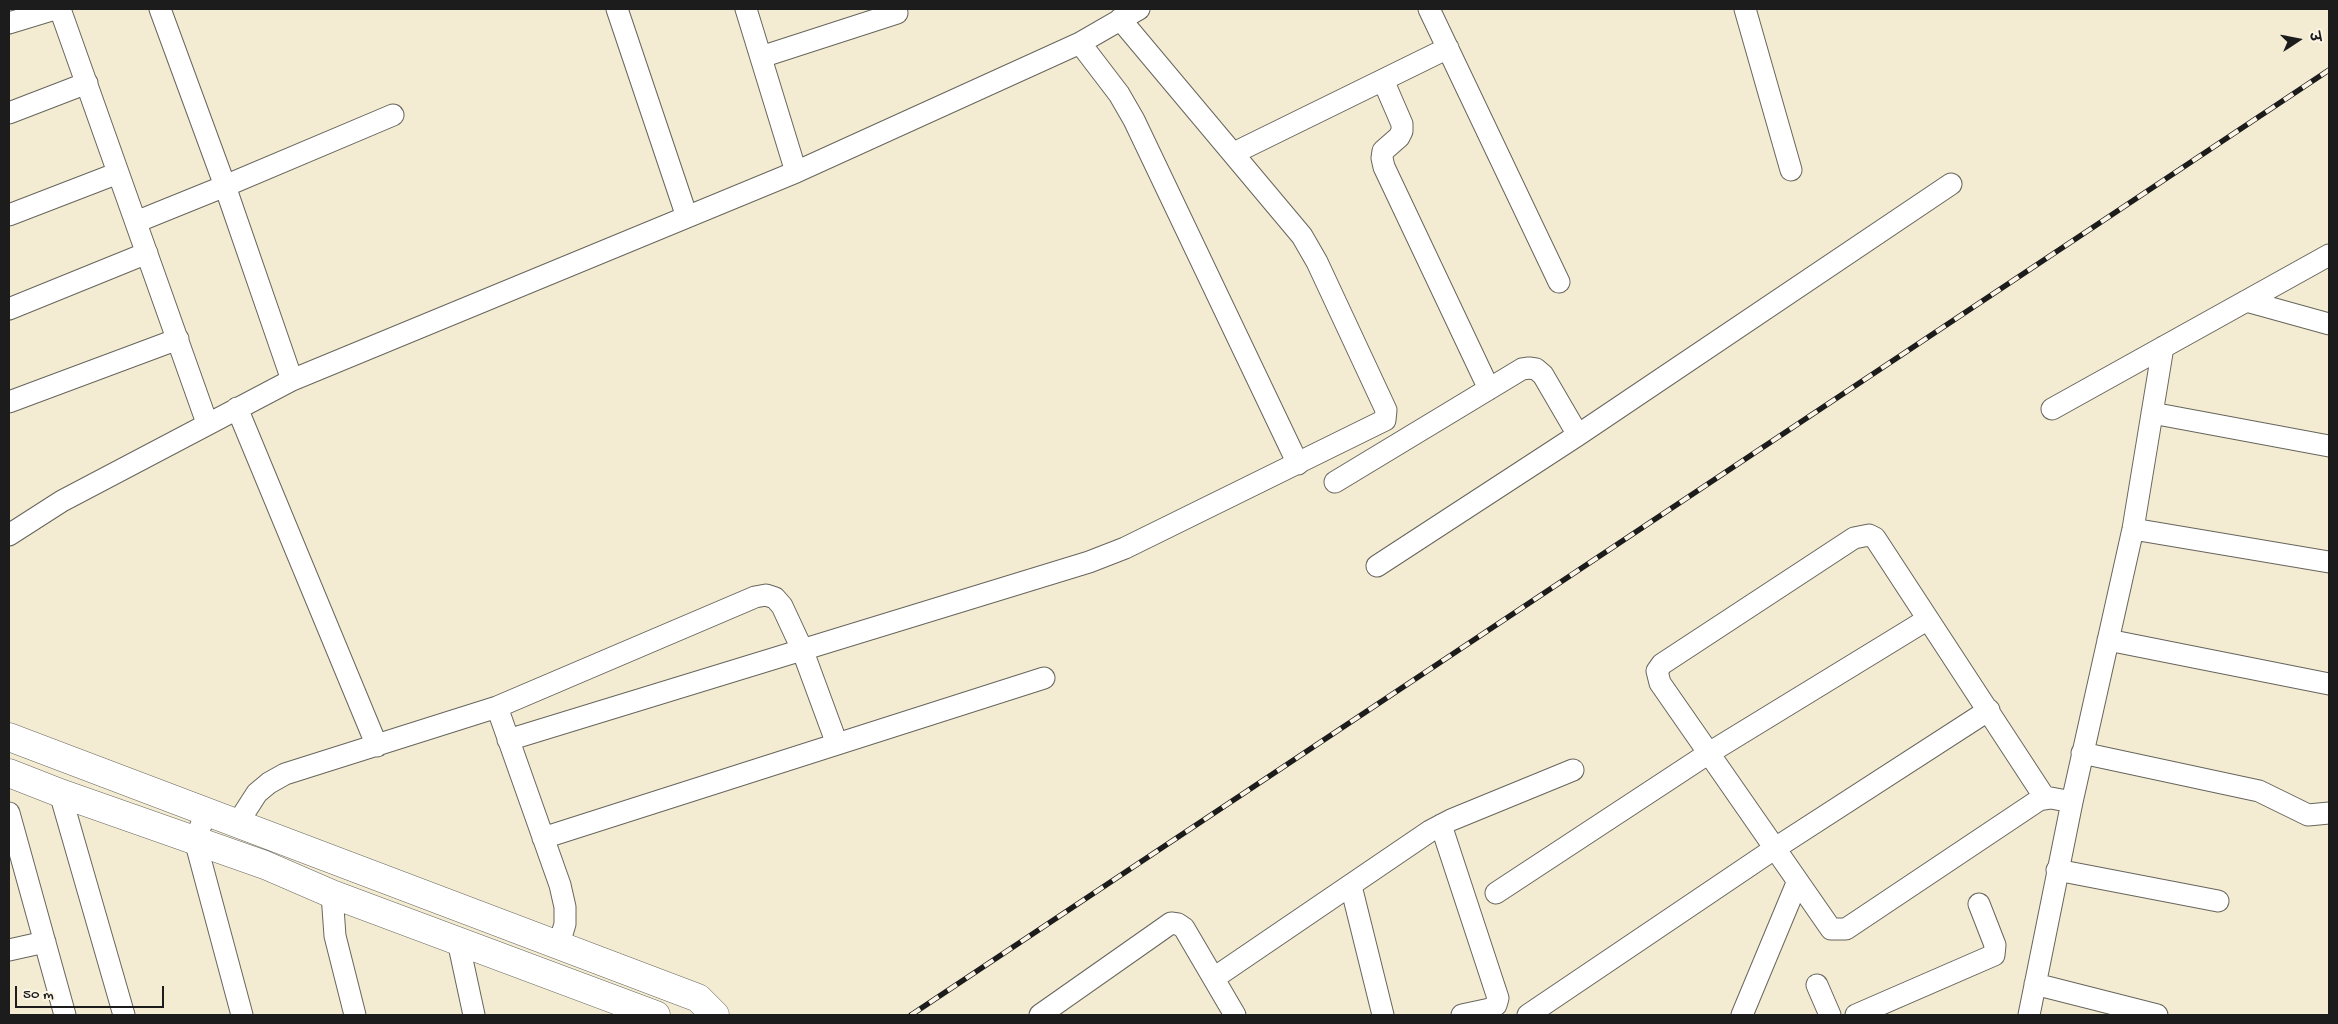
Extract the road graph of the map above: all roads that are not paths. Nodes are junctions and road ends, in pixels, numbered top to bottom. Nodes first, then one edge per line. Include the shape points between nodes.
1 (55, 9) edge
2 (60, 9) edge
3 (160, 9) edge
4 (617, 9) edge
5 (746, 9) edge
6 (1139, 9) edge
7 (1430, 9) edge
8 (1745, 9) edge
9 (897, 14) dead end
10 (1120, 20) junction
11 (9, 23) edge
12 (1080, 43) junction
13 (1448, 48) junction
14 (761, 57) junction
15 (1383, 80) junction
16 (86, 83) junction
17 (9, 113) edge
18 (393, 115) dead end
19 (1234, 153) junction
20 (1791, 170) dead end
21 (118, 172) junction
22 (796, 172) junction
23 (1951, 184) dead end
24 (225, 186) junction
25 (9, 214) edge
26 (687, 217) junction
27 (136, 222) junction
28 (147, 253) junction
29 (2329, 254) edge
30 (1559, 282) dead end
31 (2246, 301) junction
32 (9, 309) edge
33 (2329, 324) edge
34 (178, 339) junction
35 (2163, 347) junction
36 (292, 380) junction
37 (1489, 389) junction
38 (9, 402) edge
39 (237, 408) junction
40 (2052, 409) dead end
41 (2152, 413) junction
42 (207, 422) junction
43 (1578, 435) junction
44 (2329, 446) edge
45 (1298, 464) junction
46 (1335, 482) dead end
47 (2133, 529) junction
48 (9, 535) edge
49 (2329, 562) edge
50 (1377, 566) dead end
51 (1928, 619) junction
52 (2108, 640) junction
53 (802, 649) junction
54 (1044, 678) dead end
55 (2329, 684) edge
56 (496, 706) junction
57 (1989, 710) junction
58 (9, 737) edge
59 (508, 740) junction
60 (837, 744) junction
61 (377, 746) junction
62 (1709, 753) junction
63 (2082, 753) junction
64 (1573, 770) dead end
65 (9, 773) edge
66 (60, 793) junction
67 (2045, 798) junction
68 (2072, 802) junction
69 (9, 813) edge
70 (206, 813) junction
71 (2329, 814) edge
72 (237, 824) junction
73 (1441, 825) junction
74 (544, 838) junction
75 (195, 840) junction
76 (1774, 848) junction
77 (2057, 870) junction
78 (1798, 882) junction
79 (1351, 886) junction
80 (1496, 892) dead end
81 (332, 894) junction
82 (2218, 902) dead end
83 (1979, 904) dead end
84 (458, 941) junction
85 (45, 942) junction
86 (558, 947) junction
87 (9, 950) edge
88 (1214, 978) junction
89 (2035, 984) junction
90 (1817, 985) dead end
91 (1740, 1012) edge
92 (65, 1015) edge
93 (124, 1015) edge
94 (242, 1015) edge
95 (355, 1015) edge
96 (474, 1015) edge
97 (656, 1015) edge
98 (715, 1015) edge
99 (1040, 1015) edge
100 (1235, 1015) edge
101 (1383, 1015) edge
102 (1462, 1015) edge
103 (1528, 1015) edge
104 (1830, 1015) edge
105 (1856, 1015) edge
106 (2029, 1015) edge
107 (2157, 1015) edge

1 - 11 street
2 - 16 street
3 - 24 street
4 - 26 street
5 - 14 street
6 - 10 street
7 - 13 street
8 - 20 street
9 - 14 street
10 - 12 street
10 - 19 street
12 - 22 street
12 - 45 street via 1119,94 1134,120
13 - 15 street
13 - 30 street
14 - 22 street
15 - 19 street
15 - 37 street via 1402,124 1399,137 1383,151 1384,167
16 - 17 street
16 - 21 street
18 - 24 street
19 - 45 street via 1305,242 1317,262 1386,410 1380,424
21 - 25 street
21 - 27 street
22 - 26 street
23 - 43 street
24 - 27 street
24 - 36 street
26 - 36 street
27 - 28 street
28 - 32 street
28 - 34 street
29 - 31 street
31 - 33 street
31 - 35 street
34 - 38 street
34 - 42 street
35 - 40 street
35 - 41 street
36 - 39 street
37 - 43 street via 1522,369 1536,369
37 - 46 street
39 - 42 street
39 - 61 street
41 - 44 street
41 - 47 street
42 - 48 street via 62,501
43 - 50 street
45 - 53 street via 1125,548 1089,562
47 - 49 street
47 - 52 street
51 - 57 street
51 - 62 street
51 - 62 street via 1875,538 1869,535 1854,538 1657,670 1660,683
52 - 55 street
52 - 63 street
53 - 56 street via 775,598 766,595 755,597
53 - 59 street
53 - 60 street
54 - 60 street
56 - 59 street
56 - 61 street
57 - 67 street
57 - 76 street
58 - 70 main road
59 - 74 street
60 - 74 street
61 - 72 street via 285,774 257,793
62 - 76 street
62 - 80 street
63 - 68 street
63 - 71 street via 2259,791 2308,815
64 - 73 street
65 - 66 main road
66 - 75 main road
66 - 93 street
67 - 68 street
67 - 78 street via 1846,929 1831,929
68 - 77 street
69 - 85 street
70 - 72 main road
70 - 75 street
72 - 86 main road
73 - 79 street
73 - 102 street via 1498,998 1490,1009
74 - 86 street via 565,907 565,924
75 - 81 main road
75 - 94 street
76 - 78 street
76 - 103 street
77 - 82 street
77 - 89 street
78 - 91 street
79 - 88 street
79 - 101 street
81 - 84 main road
81 - 95 street via 336,945
83 - 105 street via 1995,944 1994,955
84 - 96 street
84 - 97 main road
85 - 87 street
85 - 92 street
86 - 98 main road via 698,998
88 - 99 street via 1184,928 1171,923
88 - 100 street
89 - 106 street
89 - 107 street
90 - 104 street

